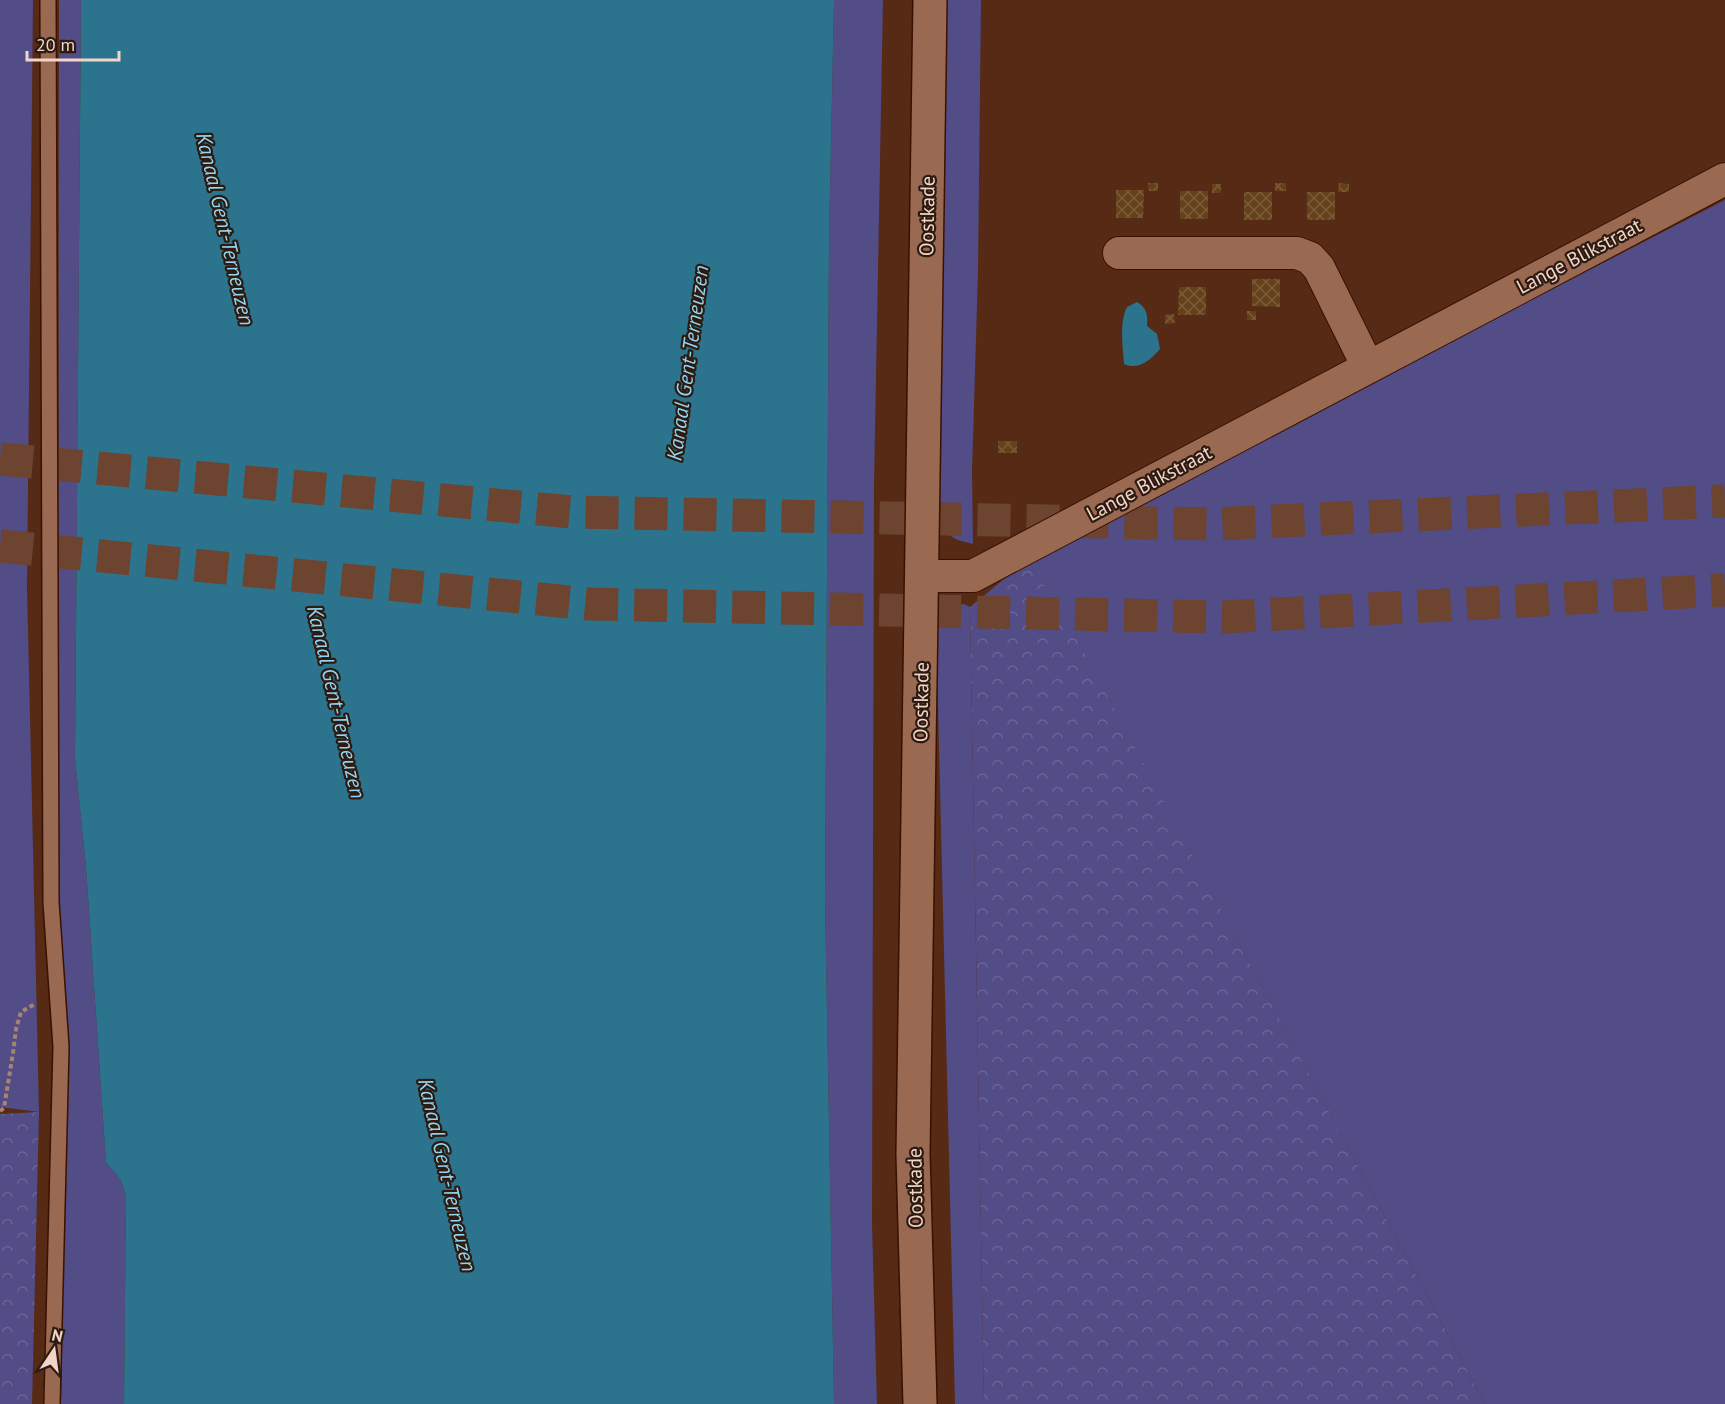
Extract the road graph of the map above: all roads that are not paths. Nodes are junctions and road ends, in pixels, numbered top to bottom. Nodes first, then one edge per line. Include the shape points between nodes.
1 (48, 0) edge
2 (930, 0) edge
3 (1725, 179) edge
4 (1119, 253) dead end
5 (1368, 367) junction
6 (923, 576) junction
7 (52, 1404) edge
8 (920, 1404) edge

1 - 7 lane via 51,902 61,1047
2 - 6 street, Oostkade
3 - 5 street, Lange Blikstraat
4 - 5 street via 1298,253 1310,258 1319,268
5 - 6 street, Lange Blikstraat via 973,576
6 - 8 street, Oostkade via 913,1154

